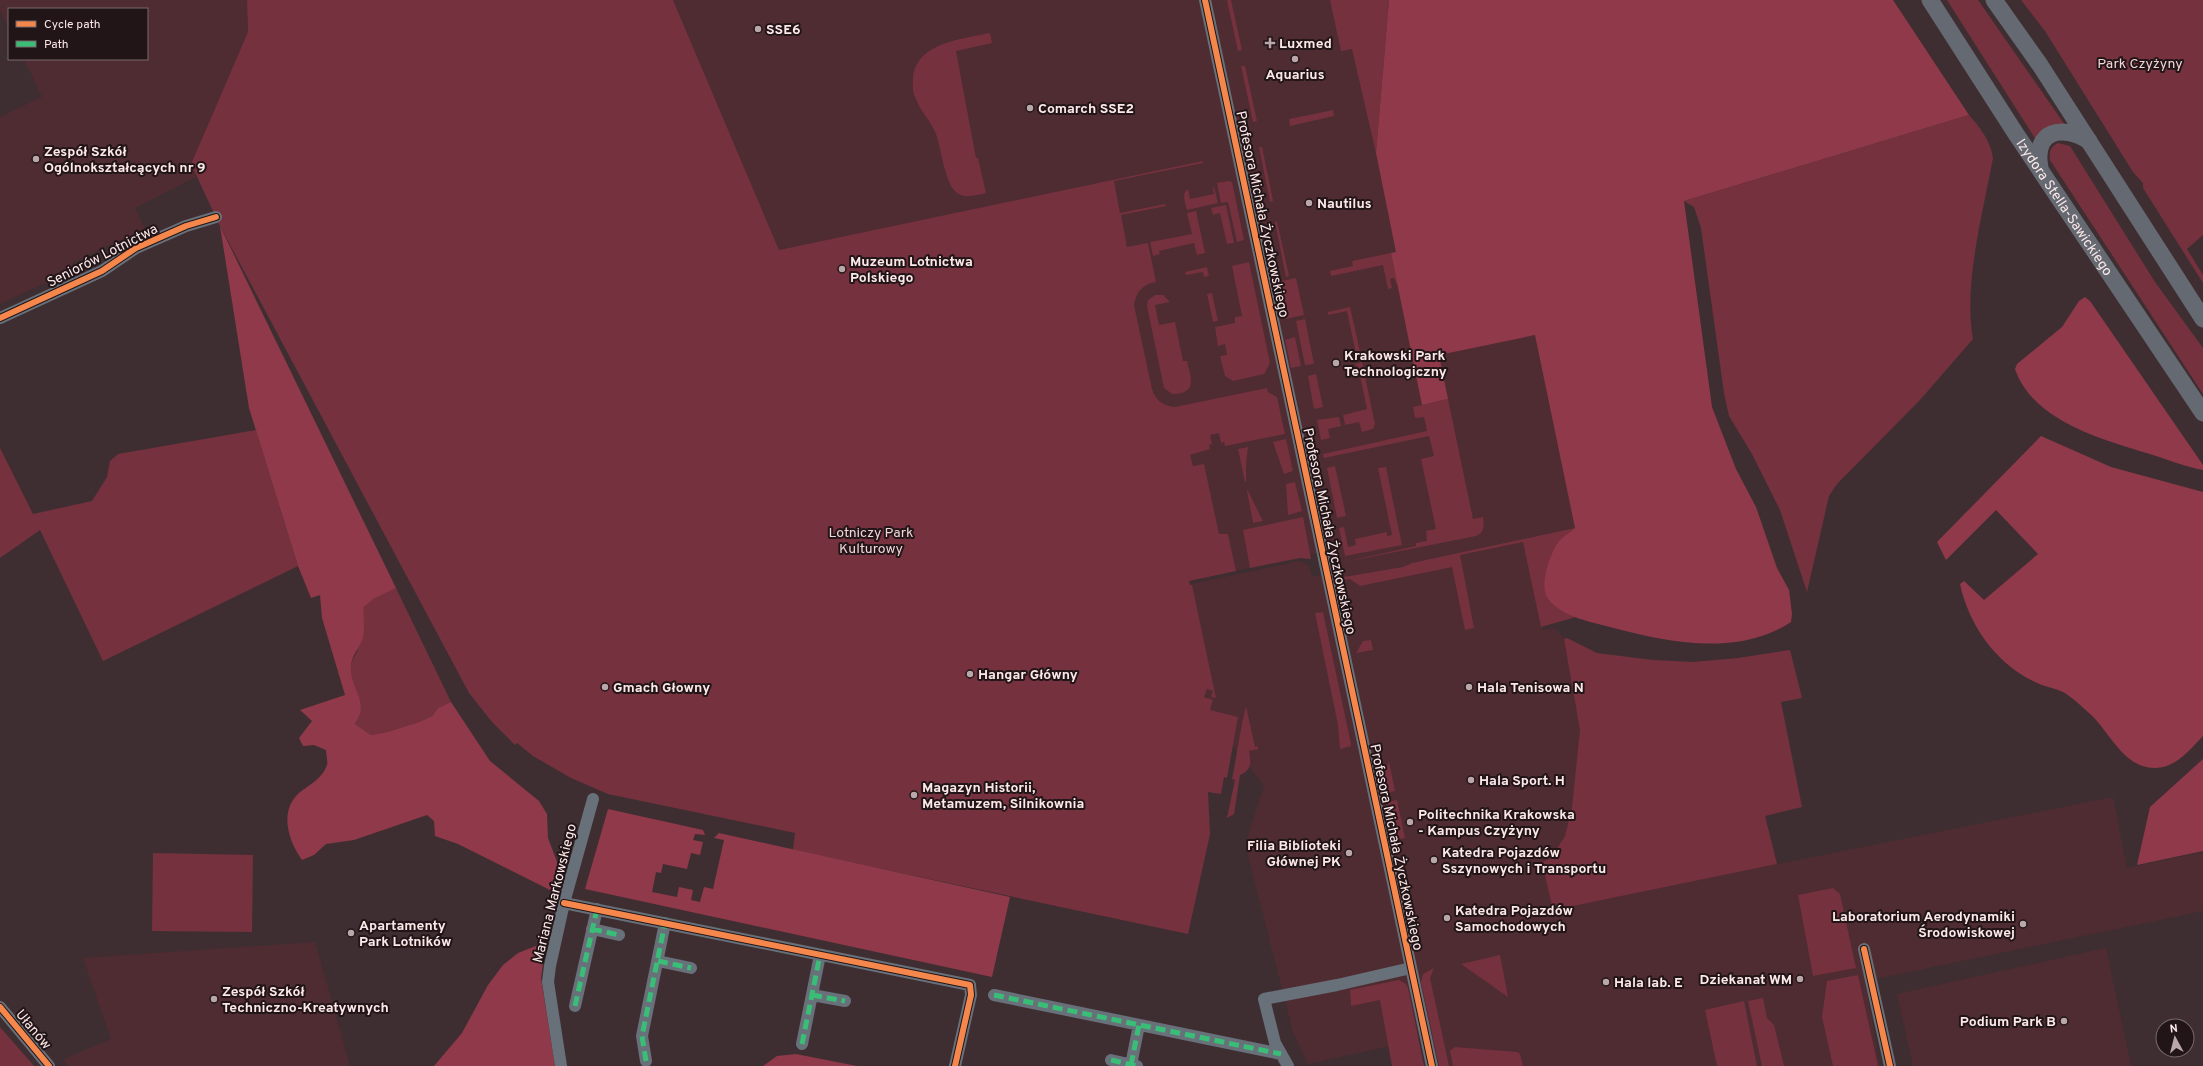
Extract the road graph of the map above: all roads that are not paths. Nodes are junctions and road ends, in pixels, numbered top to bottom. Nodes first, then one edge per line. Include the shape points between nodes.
1 (1205, 0) edge
2 (1930, 0) edge
3 (1994, 0) edge
4 (2089, 142) junction
5 (2040, 168) junction
6 (216, 217) dead end
7 (0, 318) edge
8 (2203, 319) edge
9 (2203, 413) edge
10 (593, 799) dead end
11 (564, 903) junction
12 (596, 909) junction
13 (665, 924) junction
14 (592, 929) junction
15 (620, 935) dead end
16 (1864, 949) dead end
17 (820, 955) junction
18 (658, 961) junction
19 (691, 968) dead end
20 (1411, 968) junction
21 (812, 995) junction
22 (994, 995) dead end
23 (845, 1001) dead end
24 (575, 1006) dead end
25 (0, 1007) edge
26 (1139, 1025) junction
27 (802, 1044) dead end
28 (1281, 1054) junction
29 (1111, 1060) dead end
30 (646, 1061) dead end
31 (1134, 1065) edge
32 (49, 1066) edge
33 (561, 1066) edge
34 (955, 1066) edge
35 (1288, 1066) edge
36 (1432, 1066) edge
37 (1890, 1066) edge

1 - 20 street, Profesora Michała Życzkowskiego
2 - 5 main road, Izydora Stella-Sawickiego
3 - 4 main road
4 - 5 main road via 2070,132 2058,131 2050,134 2040,146
4 - 8 main road
5 - 9 main road, Izydora Stella-Sawickiego
6 - 7 street, Seniorów Lotnictwa via 186,226 136,248 102,271
10 - 11 street, Mariana Markowskiego
11 - 12 street
11 - 33 street, Mariana Markowskiego via 548,982
12 - 13 street
12 - 14 street
13 - 17 street
13 - 18 street
14 - 15 street
14 - 24 street
16 - 37 street
17 - 21 street
17 - 34 street via 970,985 971,994
18 - 19 street
18 - 30 street via 642,1036
20 - 28 street via 1264,999
20 - 36 street, Profesora Michała Życzkowskiego
21 - 23 street
21 - 27 street
22 - 26 street
25 - 32 street, Ułanów
26 - 28 street
26 - 31 street
28 - 35 street
29 - 31 street

